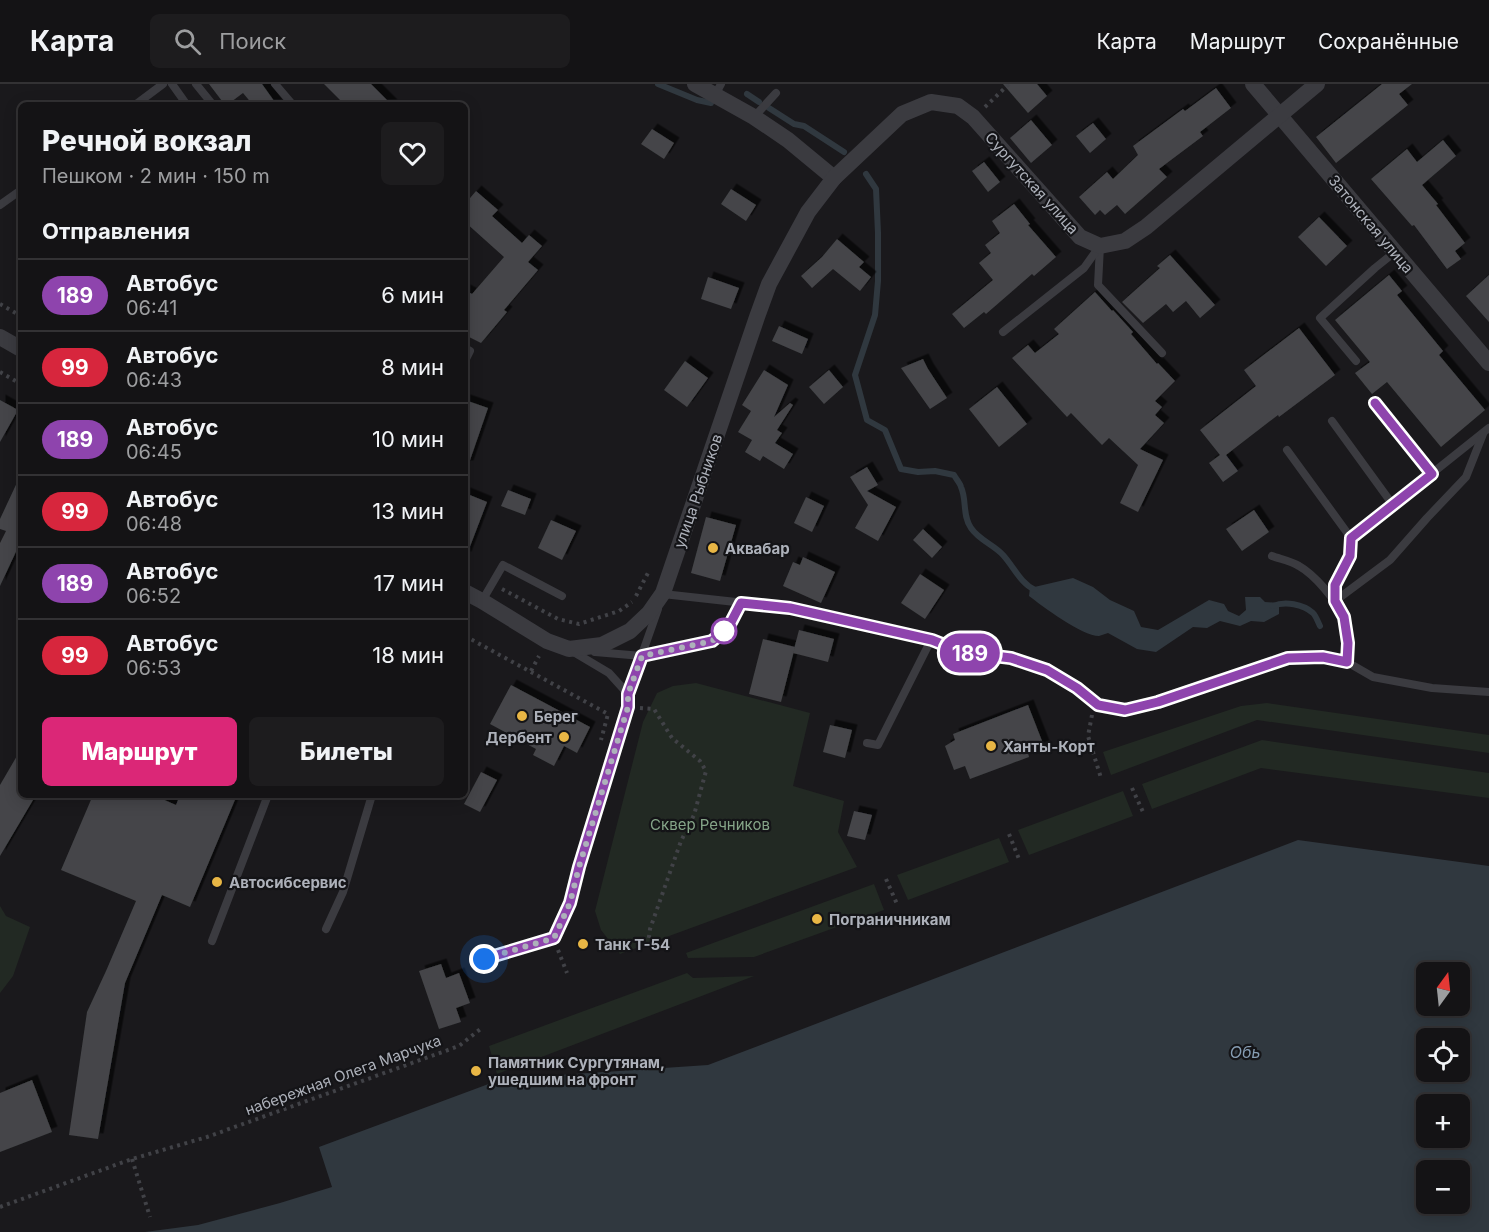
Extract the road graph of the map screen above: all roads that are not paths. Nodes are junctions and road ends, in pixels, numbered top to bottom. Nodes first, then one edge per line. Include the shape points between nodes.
1 (163, 84) edge
2 (172, 84) edge
3 (196, 84) edge
4 (275, 84) edge
5 (695, 84) edge
6 (1253, 84) edge
7 (1317, 84) edge
8 (718, 90) edge
9 (776, 93) dead end
10 (139, 102) edge
11 (184, 102) edge
12 (211, 102) edge
13 (290, 102) edge
14 (1280, 115) junction
15 (754, 117) junction
16 (834, 178) junction
17 (18, 192) edge
18 (0, 205) edge
19 (1100, 246) junction
20 (1395, 252) junction
21 (1003, 332) dead end
22 (0, 337) edge
23 (18, 347) edge
24 (1162, 353) dead end
25 (1356, 361) dead end
26 (1489, 363) edge
27 (1375, 403) dead end
28 (1332, 421) dead end
29 (1486, 430) edge
30 (1287, 450) dead end
31 (1432, 474) junction
32 (1393, 505) junction
33 (1351, 538) junction
34 (1272, 556) dead end
35 (663, 593) junction
36 (468, 594) edge
37 (562, 596) dead end
38 (482, 601) junction
39 (1335, 601) junction
40 (741, 603) junction
41 (932, 640) junction
42 (569, 649) junction
43 (642, 656) junction
44 (1347, 662) junction
45 (1489, 692) edge
46 (628, 694) junction
47 (867, 743) dead end
48 (267, 798) edge
49 (371, 798) edge
50 (326, 929) dead end
51 (212, 941) dead end
52 (484, 959) dead end

1 - 10 lane
2 - 11 lane
3 - 12 lane
4 - 13 lane
5 - 8 street
6 - 14 street, Затонская улица
7 - 14 street
8 - 15 street
9 - 15 lane
14 - 19 street via 1146,227 1125,241
14 - 20 street, Затонская улица
15 - 16 street
16 - 19 street, Сургутская улица via 902,114 931,102 958,106 973,117 1080,237
16 - 35 street, улица Рыбников via 808,212 770,284
17 - 18 lane
19 - 21 lane via 1084,268
19 - 24 lane via 1098,285
20 - 25 lane via 1320,318
20 - 26 street, Затонская улица
22 - 23 street
27 - 31 lane
28 - 32 lane
29 - 31 lane
29 - 39 lane via 1466,477 1390,560
30 - 33 lane
31 - 32 lane
32 - 33 lane
33 - 39 lane via 1350,556 1335,585
34 - 39 lane via 1298,565
35 - 40 lane
35 - 42 street, улица Рыбников via 630,631 602,645
35 - 43 lane
36 - 38 street, улица Рыбников
37 - 38 lane via 503,565
38 - 42 street, улица Рыбников via 547,641
39 - 44 lane via 1344,617
40 - 41 lane via 790,608
40 - 43 lane via 728,628 712,641
41 - 44 lane via 962,652 1011,658 1047,670 1098,705 1125,710 1288,658 1323,657
41 - 47 lane via 878,745
42 - 43 lane
42 - 46 lane via 609,674
43 - 46 lane
44 - 45 lane via 1373,677 1432,688
46 - 52 lane via 628,707 570,903 554,938
48 - 51 lane
49 - 50 lane via 343,892

